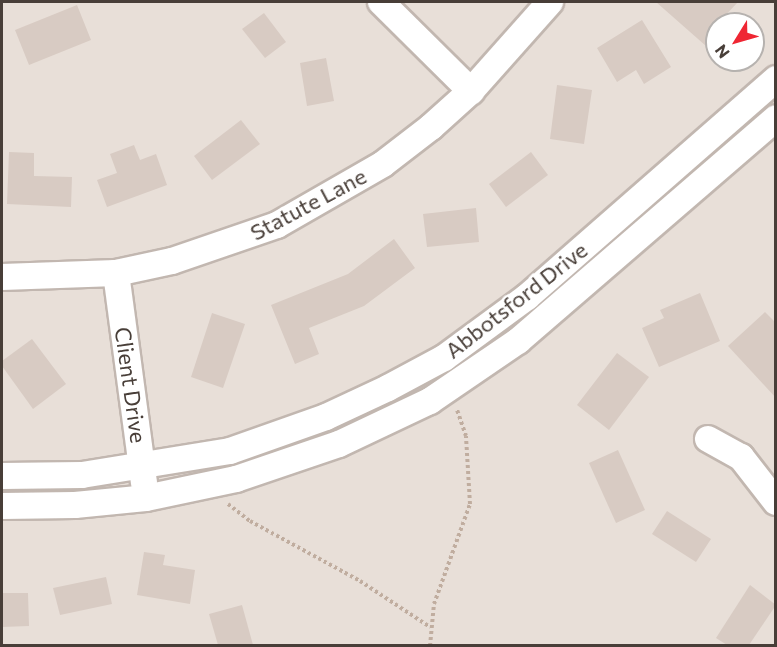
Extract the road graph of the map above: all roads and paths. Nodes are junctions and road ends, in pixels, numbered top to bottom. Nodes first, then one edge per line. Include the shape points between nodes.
1 (381, 2) edge
2 (550, 2) edge
3 (776, 79) edge
4 (471, 91) junction
5 (776, 118) edge
6 (116, 273) junction
7 (2, 278) edge
8 (456, 409) dead end
9 (708, 439) dead end
10 (142, 466) junction
11 (2, 476) edge
12 (146, 498) junction
13 (776, 502) edge
14 (227, 503) dead end
15 (2, 506) edge
16 (430, 627) junction
17 (430, 645) edge

1 - 4 street
2 - 4 street, Statute Lane
3 - 10 street, Abbotsford Drive via 527,297 444,358 326,417 264,440 230,451
4 - 6 street, Statute Lane via 383,164 277,225 172,261
5 - 12 street, Abbotsford Drive via 518,341 430,401 279,467
6 - 7 street, Statute Lane
6 - 10 street, Client Drive
8 - 16 path via 466,432 470,504 434,604
9 - 13 street via 741,457
10 - 11 street, Abbotsford Drive via 82,475
10 - 12 street, Client Drive
12 - 15 street, Abbotsford Drive via 75,505
14 - 16 path via 250,522 360,581
16 - 17 path

